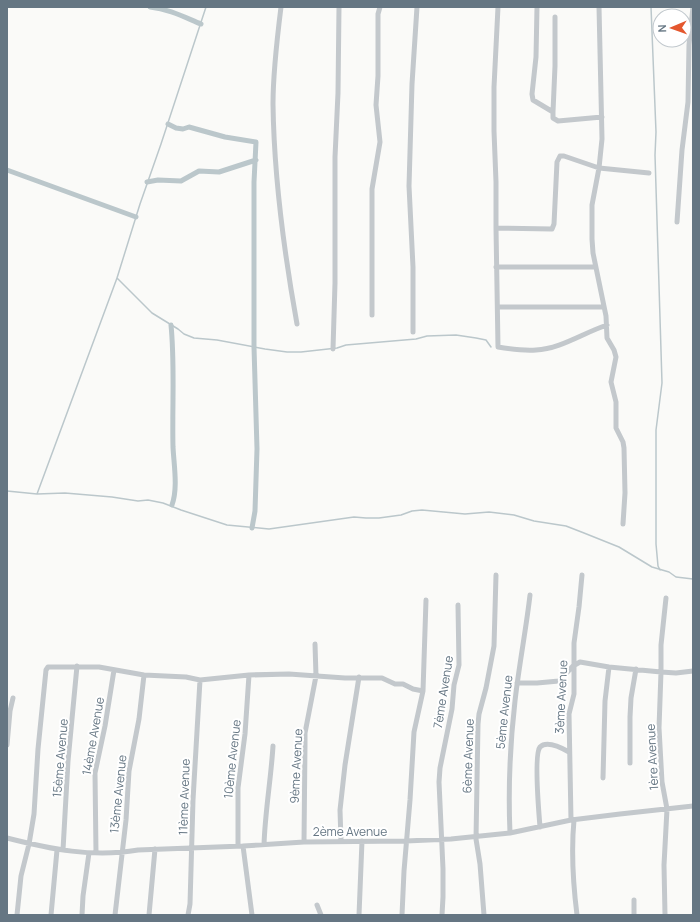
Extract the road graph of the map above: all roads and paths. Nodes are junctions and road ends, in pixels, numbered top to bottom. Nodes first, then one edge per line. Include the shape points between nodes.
1 (281, 7) edge
2 (338, 7) edge
3 (380, 7) edge
4 (417, 7) edge
5 (498, 7) edge
6 (537, 7) edge
7 (599, 7) edge
8 (693, 7) edge
9 (555, 17) dead end
10 (553, 112) junction
11 (602, 117) junction
12 (599, 168) junction
13 (649, 173) dead end
14 (677, 222) dead end
15 (496, 228) junction
16 (496, 267) junction
17 (595, 267) junction
18 (498, 306) junction
19 (604, 307) junction
20 (372, 316) dead end
21 (297, 324) dead end
22 (606, 325) junction
23 (413, 332) dead end
24 (333, 348) dead end
25 (623, 524) dead end
26 (496, 575) dead end
27 (582, 575) dead end
28 (530, 595) dead end
29 (666, 598) dead end
30 (426, 600) dead end
31 (458, 605) dead end
32 (315, 644) dead end
33 (77, 666) junction
34 (574, 666) junction
35 (609, 667) junction
36 (636, 669) junction
37 (114, 670) junction
38 (693, 671) edge
39 (661, 672) junction
40 (144, 675) junction
41 (249, 675) junction
42 (316, 676) junction
43 (359, 678) junction
44 (200, 680) junction
45 (517, 683) junction
46 (423, 691) junction
47 (13, 698) dead end
48 (7, 745) edge
49 (273, 746) dead end
50 (569, 752) junction
51 (630, 763) dead end
52 (603, 778) dead end
53 (693, 806) edge
54 (667, 809) junction
55 (572, 820) junction
56 (540, 827) junction
57 (510, 832) junction
58 (476, 836) junction
59 (7, 838) edge
60 (441, 839) junction
61 (362, 841) junction
62 (406, 841) junction
63 (304, 842) junction
64 (341, 842) junction
65 (29, 844) junction
66 (264, 845) junction
67 (241, 846) junction
68 (155, 849) junction
69 (192, 849) junction
70 (60, 850) junction
71 (89, 853) junction
72 (96, 853) junction
73 (122, 853) junction
74 (634, 900) dead end
75 (317, 905) dead end
76 (17, 915) edge
77 (51, 915) edge
78 (82, 915) edge
79 (115, 915) edge
80 (149, 915) edge
81 (188, 915) edge
82 (252, 915) edge
83 (320, 915) edge
84 (359, 915) edge
85 (402, 915) edge
86 (442, 915) edge
87 (484, 915) edge
88 (577, 915) edge
89 (634, 915) edge
90 (665, 915) edge

1 - 21 street via 275,54 273,104 282,221
2 - 24 street
3 - 20 street via 376,96 380,142 372,189
4 - 23 street via 409,186
5 - 15 street via 494,97
6 - 10 street via 532,98 535,103
7 - 11 street
8 - 14 street via 688,102
9 - 10 street
10 - 11 street via 553,118 558,121
11 - 12 street
12 - 13 street
12 - 15 street via 560,156 557,162 552,229
12 - 17 street via 592,211
15 - 16 street
16 - 17 street
16 - 18 street
17 - 19 street
18 - 19 street
18 - 22 street via 498,347 502,348 527,351 553,347
19 - 22 street
22 - 25 street via 607,338 616,357 611,382 616,402 616,428 624,448
26 - 58 street, 6ème Avenue via 494,646 479,719
27 - 34 street, 3ème Avenue via 574,643
28 - 45 street, 5ème Avenue
29 - 39 street, 1ère Avenue
30 - 46 street
31 - 60 street, 7ème Avenue via 459,665 440,768
32 - 42 street, 9ème Avenue
33 - 37 street via 100,666
33 - 65 street via 46,670 35,807
33 - 70 street, 15ème Avenue
34 - 35 street via 580,662
34 - 45 street via 559,681
34 - 50 street, 3ème Avenue via 574,698 568,714
35 - 36 street
35 - 52 street via 605,701
36 - 39 street
36 - 51 street via 630,717
37 - 40 street
37 - 72 street, 14ème Avenue via 95,773
38 - 39 street
39 - 54 street, 1ère Avenue via 660,746
40 - 44 street
40 - 73 street, 13ème Avenue via 129,771
41 - 42 street
41 - 44 street
41 - 67 street, 10ème Avenue via 245,740 238,788
42 - 43 street
42 - 63 street, 9ème Avenue via 305,734
43 - 46 street via 382,678
43 - 64 street via 340,810
44 - 69 street, 11ème Avenue
45 - 57 street, 5ème Avenue via 509,761
46 - 62 street via 414,732
47 - 48 street
49 - 66 street
50 - 55 street, 3ème Avenue
50 - 56 street via 557,746 544,745 538,751
53 - 54 street, 2ème Avenue
54 - 55 street, 2ème Avenue
54 - 90 street, 1ère Avenue
55 - 56 street, 2ème Avenue
55 - 88 street, 3ème Avenue via 571,846
56 - 57 street, 2ème Avenue
57 - 58 street, 2ème Avenue
58 - 60 street, 2ème Avenue
58 - 87 street, 6ème Avenue
59 - 65 street, 2ème Avenue
60 - 62 street, 2ème Avenue
60 - 86 street
61 - 62 street, 2ème Avenue
61 - 64 street, 2ème Avenue
61 - 84 street
62 - 85 street
63 - 64 street, 2ème Avenue
63 - 66 street, 2ème Avenue
65 - 70 street, 2ème Avenue
65 - 76 street via 21,876
66 - 67 street, 2ème Avenue
67 - 69 street, 2ème Avenue
67 - 82 street, 10ème Avenue
68 - 69 street, 2ème Avenue
68 - 73 street, 2ème Avenue
68 - 80 street
69 - 81 street, 11ème Avenue
70 - 71 street, 2ème Avenue
70 - 77 street, 15ème Avenue
71 - 72 street, 2ème Avenue
71 - 78 street
72 - 73 street, 2ème Avenue
73 - 79 street, 13ème Avenue
74 - 89 street
75 - 83 street

